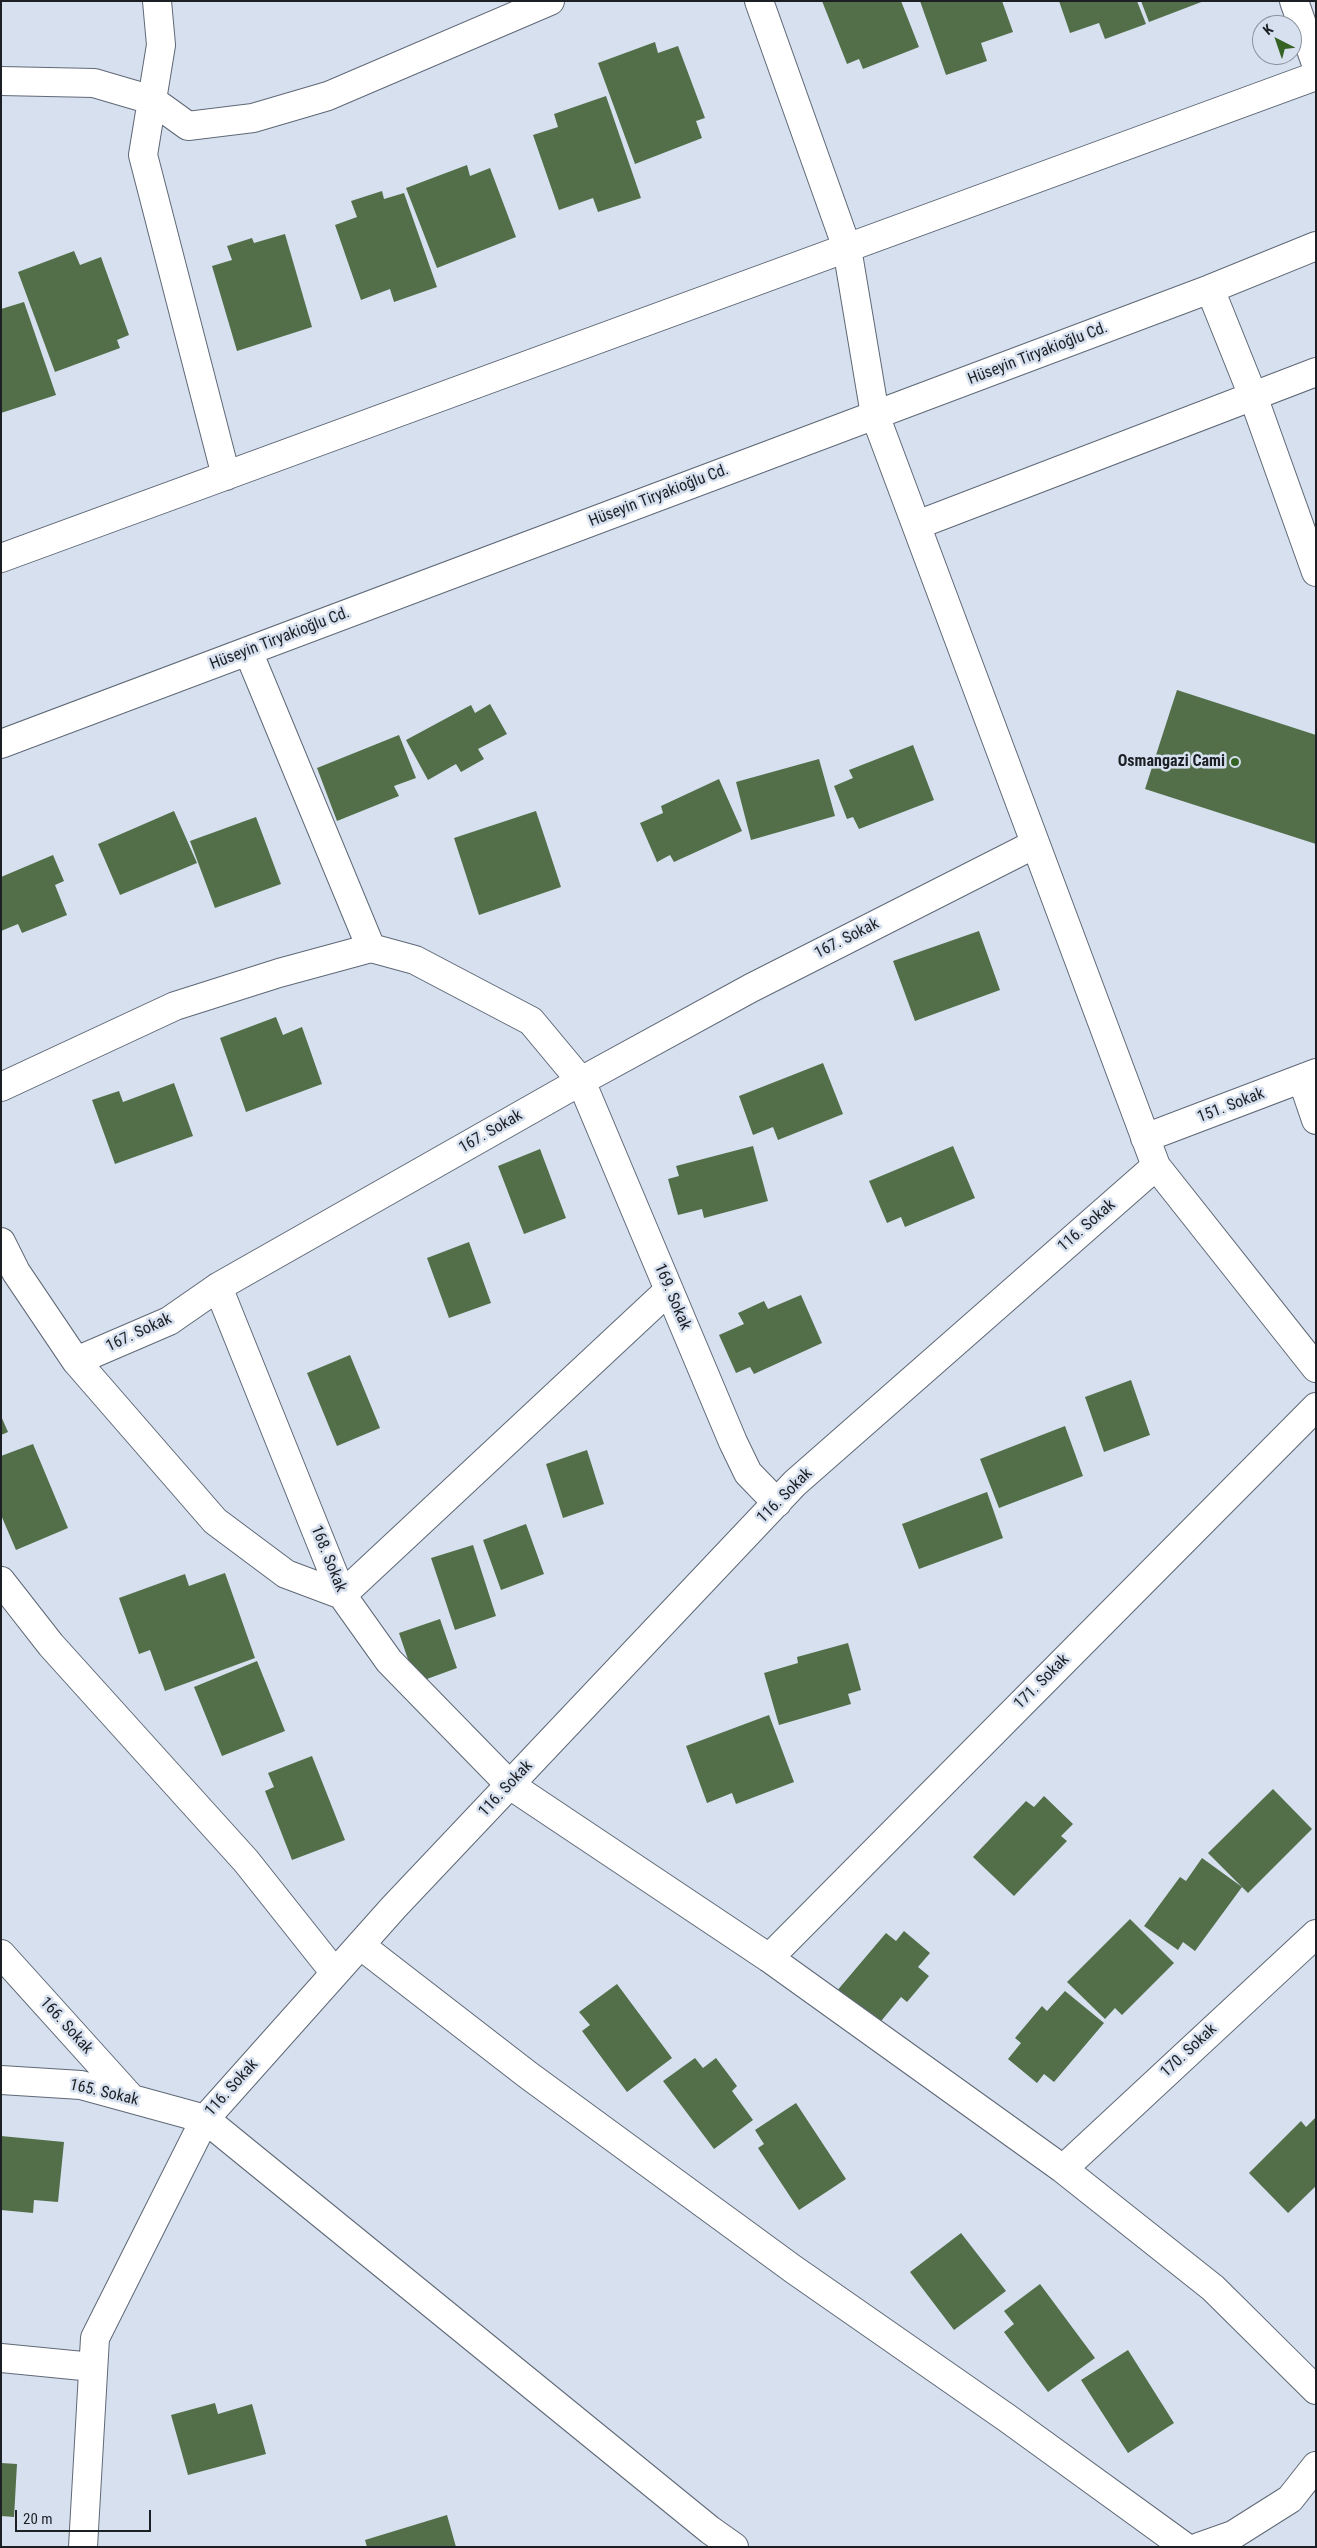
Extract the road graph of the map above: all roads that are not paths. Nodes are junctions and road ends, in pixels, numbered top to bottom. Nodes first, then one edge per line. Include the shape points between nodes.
1 (157, 1) edge
2 (550, 1) edge
3 (759, 1) edge
4 (1294, 1) edge
5 (1316, 64) edge
6 (1316, 76) edge
7 (1, 81) edge
8 (152, 100) junction
9 (1316, 246) edge
10 (847, 248) junction
11 (1210, 290) junction
12 (1316, 372) edge
13 (1253, 396) junction
14 (875, 415) junction
15 (226, 476) junction
16 (916, 525) junction
17 (1, 558) edge
18 (1316, 572) edge
19 (248, 650) junction
20 (1, 744) edge
21 (1035, 844) junction
22 (371, 948) junction
23 (1309, 1076) edge
24 (581, 1081) junction
25 (1, 1088) edge
26 (1316, 1120) edge
27 (1145, 1138) junction
28 (1156, 1166) junction
29 (1, 1242) edge
30 (218, 1287) junction
31 (669, 1290) junction
32 (76, 1362) junction
33 (1316, 1368) edge
34 (1316, 1407) edge
35 (777, 1503) junction
36 (1, 1581) edge
37 (342, 1595) junction
38 (510, 1785) junction
39 (1316, 1934) edge
40 (360, 1945) junction
41 (1, 1954) edge
42 (769, 1958) junction
43 (335, 1973) junction
44 (1, 2080) edge
45 (131, 2098) junction
46 (204, 2119) junction
47 (1063, 2169) junction
48 (1, 2358) edge
49 (93, 2367) junction
50 (1316, 2390) edge
51 (1316, 2466) edge
52 (83, 2547) edge
53 (734, 2547) edge
54 (1185, 2547) edge
55 (1199, 2547) edge

1 - 8 street via 162,45
2 - 8 street via 328,96 253,118 188,126
3 - 10 street
4 - 5 street
6 - 10 street
7 - 8 street via 94,83
8 - 15 street via 143,155
9 - 11 street, Hüseyin Tiryakioğlu Cd.
10 - 14 street
10 - 15 street
11 - 13 street
11 - 14 street, Hüseyin Tiryakioğlu Cd.
12 - 13 street
13 - 16 street
13 - 18 street
14 - 16 street
14 - 19 street, Hüseyin Tiryakioğlu Cd.
15 - 17 street
16 - 21 street
19 - 20 street, Hüseyin Tiryakioğlu Cd.
19 - 22 street
21 - 24 street, 167. Sokak via 751,988
21 - 27 street
22 - 24 street, 169. Sokak via 415,960 531,1021
22 - 25 street via 175,1006
23 - 26 street
23 - 27 street, 151. Sokak
24 - 30 street, 167. Sokak
24 - 31 street, 169. Sokak
27 - 28 street
28 - 33 street
28 - 35 street, 116. Sokak via 810,1470
29 - 32 street via 16,1272
30 - 32 street, 167. Sokak via 169,1321
30 - 37 street, 168. Sokak
31 - 35 street, 169. Sokak via 748,1473
31 - 37 street
32 - 37 street via 215,1521 286,1574
34 - 42 street, 171. Sokak
35 - 38 street, 116. Sokak
36 - 43 street via 51,1644 246,1861
37 - 38 street, 168. Sokak via 388,1661
38 - 40 street, 116. Sokak
38 - 42 street, 168. Sokak
39 - 47 street, 170. Sokak
40 - 43 street, 116. Sokak
40 - 54 street via 528,2075 777,2258
41 - 45 street, 166. Sokak
42 - 47 street, 168. Sokak
43 - 46 street, 116. Sokak
44 - 45 street, 165. Sokak via 80,2085
45 - 46 street, 165. Sokak
46 - 49 street, 116. Sokak via 94,2338
46 - 53 street
47 - 50 street, 168. Sokak via 1212,2288
48 - 49 street
49 - 52 street, 116. Sokak
51 - 55 street via 1290,2499 1233,2535

